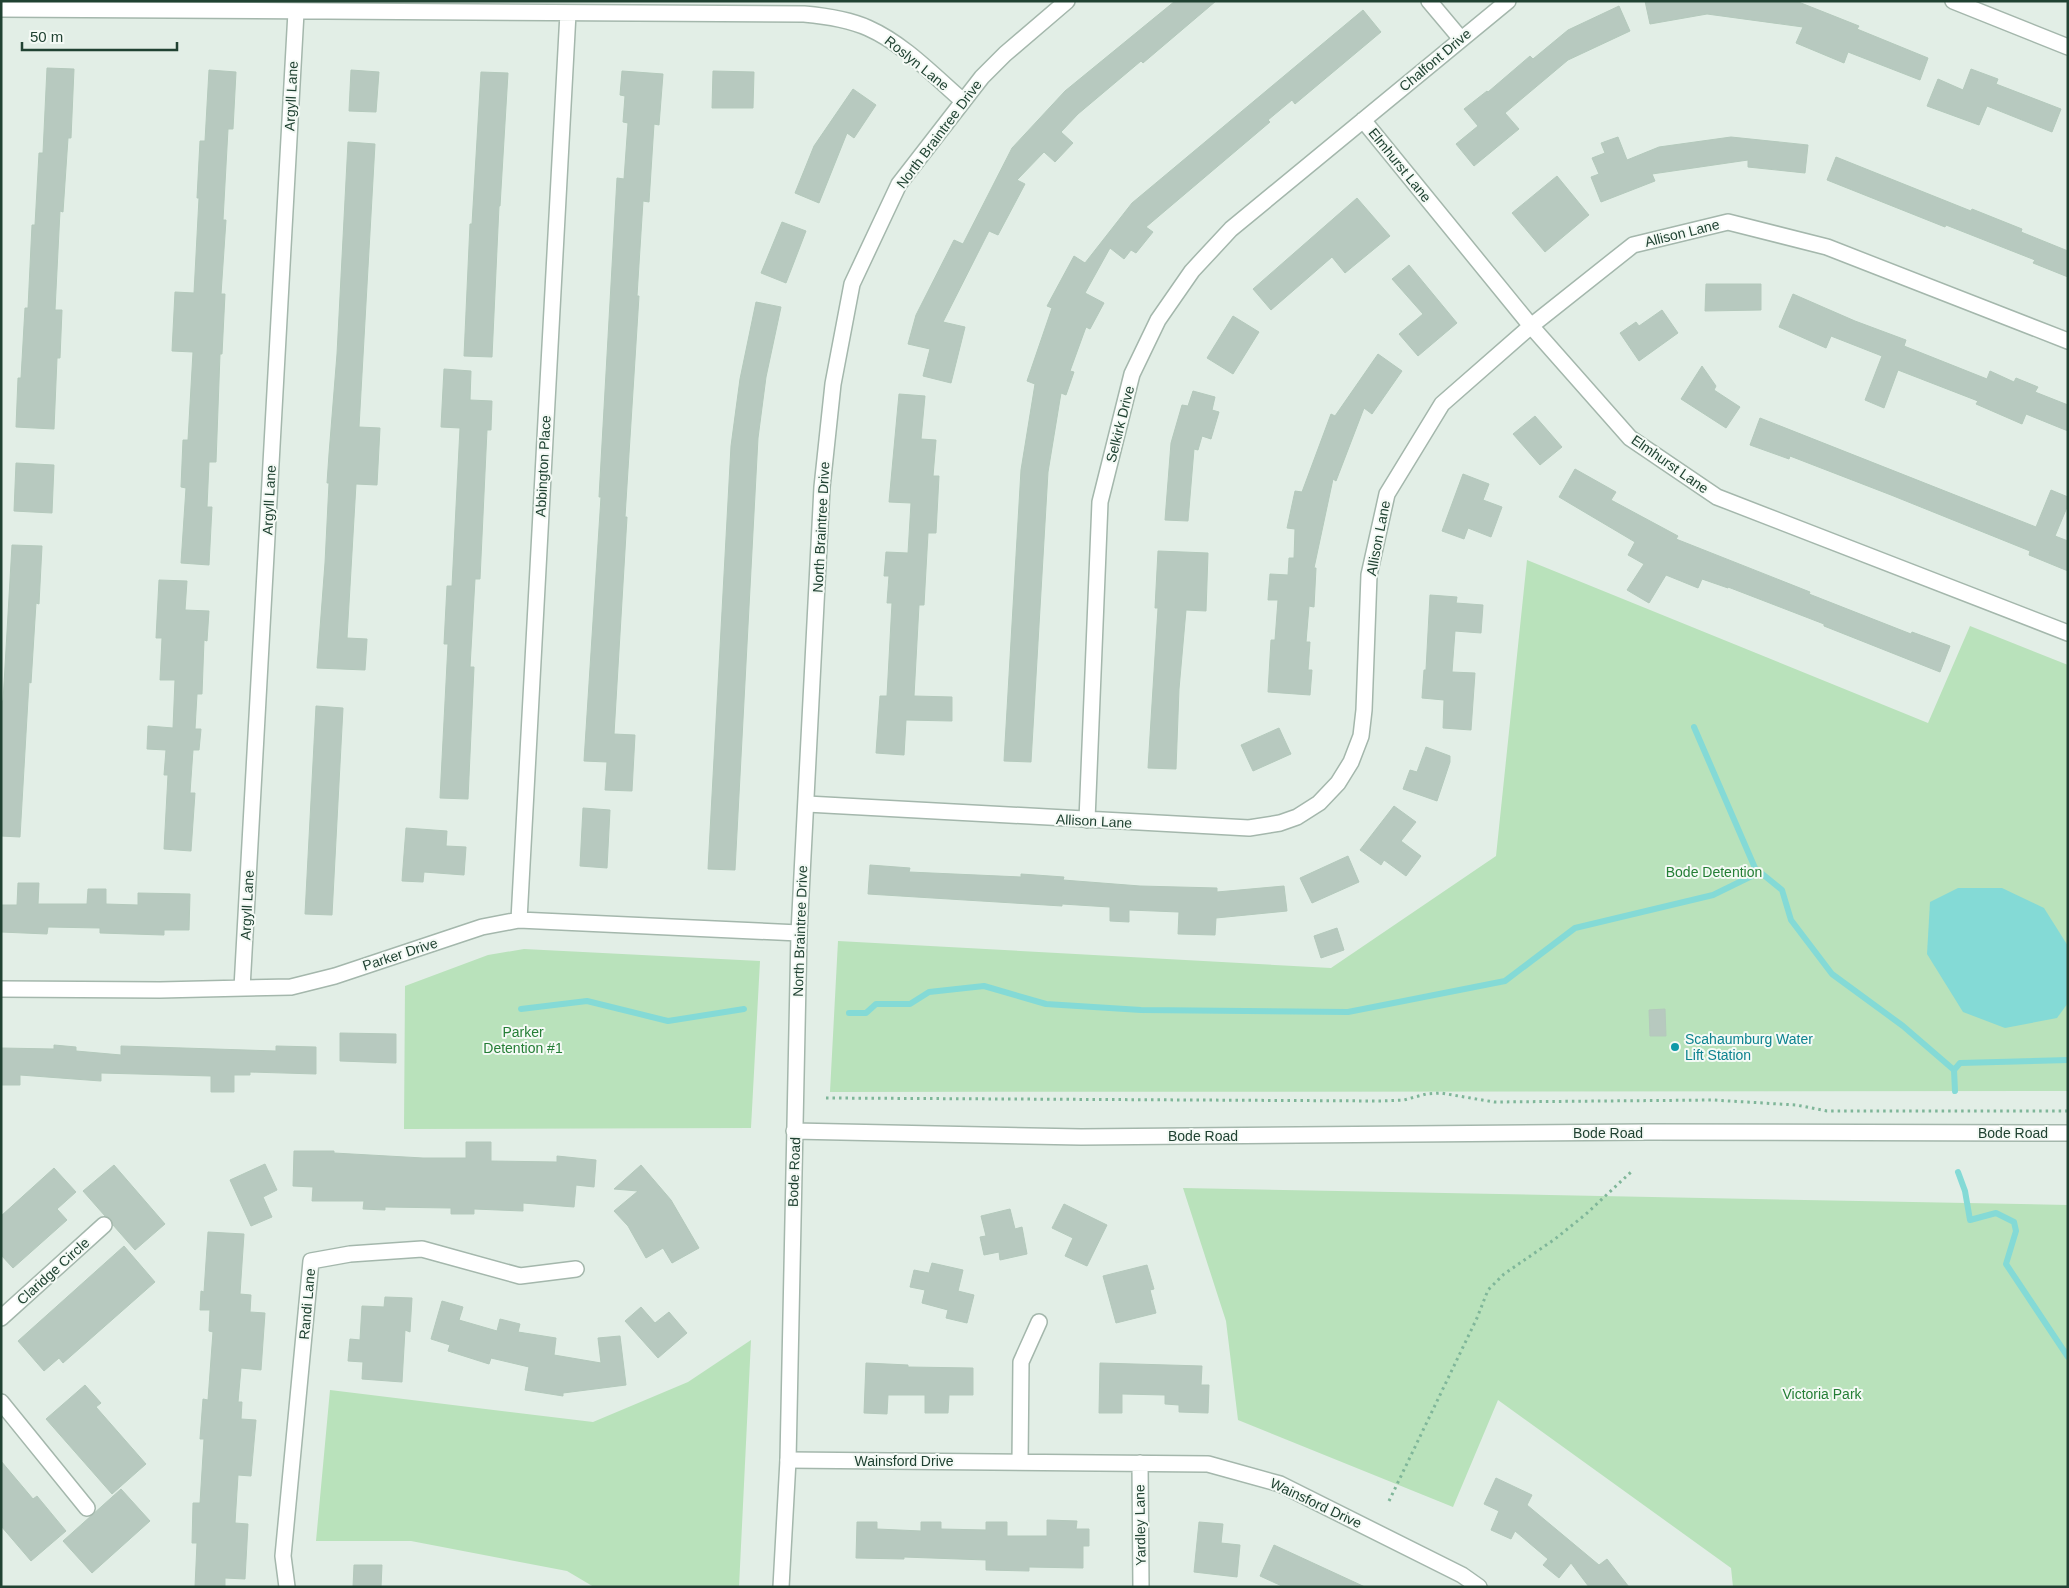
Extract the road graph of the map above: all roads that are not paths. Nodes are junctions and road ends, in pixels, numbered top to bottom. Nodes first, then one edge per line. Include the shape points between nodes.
1 (1067, 1) edge
2 (1429, 1) edge
3 (1508, 1) edge
4 (1953, 1) edge
5 (1, 9) edge
6 (296, 12) junction
7 (568, 13) junction
8 (1461, 39) junction
9 (2068, 47) edge
10 (962, 100) junction
11 (1363, 120) junction
12 (1531, 326) junction
13 (2068, 341) edge
14 (2068, 633) edge
15 (807, 804) junction
16 (1087, 820) junction
17 (518, 920) junction
18 (799, 933) junction
19 (242, 988) junction
20 (1, 989) edge
21 (794, 1130) junction
22 (2068, 1133) edge
23 (104, 1225) dead end
24 (576, 1269) dead end
25 (1, 1318) edge
26 (1039, 1322) dead end
27 (1, 1402) edge
28 (788, 1460) junction
29 (1020, 1462) junction
30 (1140, 1463) junction
31 (87, 1508) dead end
32 (286, 1587) edge
33 (781, 1587) edge
34 (1141, 1587) edge
35 (1479, 1587) edge

1 - 10 street, North Braintree Drive via 1005,54
2 - 8 street
3 - 8 street, Chalfont Drive
4 - 9 street
5 - 6 street, Roslyn Lane
6 - 7 street, Roslyn Lane
6 - 19 street, Argyll Lane
7 - 10 street, Roslyn Lane via 804,14 830,17 855,23 885,37
7 - 17 street, Abbington Place
8 - 11 street, Chalfont Drive
10 - 15 street, North Braintree Drive via 899,184 852,284 832,384 822,487
11 - 12 street, Elmhurst Lane
11 - 16 street, Selkirk Drive via 1231,229 1192,271 1158,320 1132,374 1100,502
12 - 13 street, Allison Lane via 1633,245 1728,222 1828,247
12 - 14 street, Elmhurst Lane via 1630,438 1718,497
12 - 16 street, Allison Lane via 1442,404 1387,494 1370,575 1360,736 1352,762 1338,783 1304,812 1264,827 1218,828
15 - 16 street, Allison Lane
15 - 18 street, North Braintree Drive
17 - 18 street, Parker Drive
17 - 19 street, Parker Drive via 482,927 311,983
18 - 21 street, North Braintree Drive
19 - 20 street, Parker Drive
21 - 22 street, Bode Road via 1081,1137 1648,1132
21 - 28 street, Bode Road
23 - 25 street, Claridge Circle
24 - 32 street, Randi Lane via 520,1276 422,1249 350,1254 311,1261 283,1556
26 - 29 street via 1021,1362
27 - 31 street
28 - 29 street, Wainsford Drive
28 - 33 street, Bode Road
29 - 30 street, Wainsford Drive
30 - 34 street, Yardley Lane
30 - 35 street, Wainsford Drive via 1208,1464 1280,1484 1462,1574

